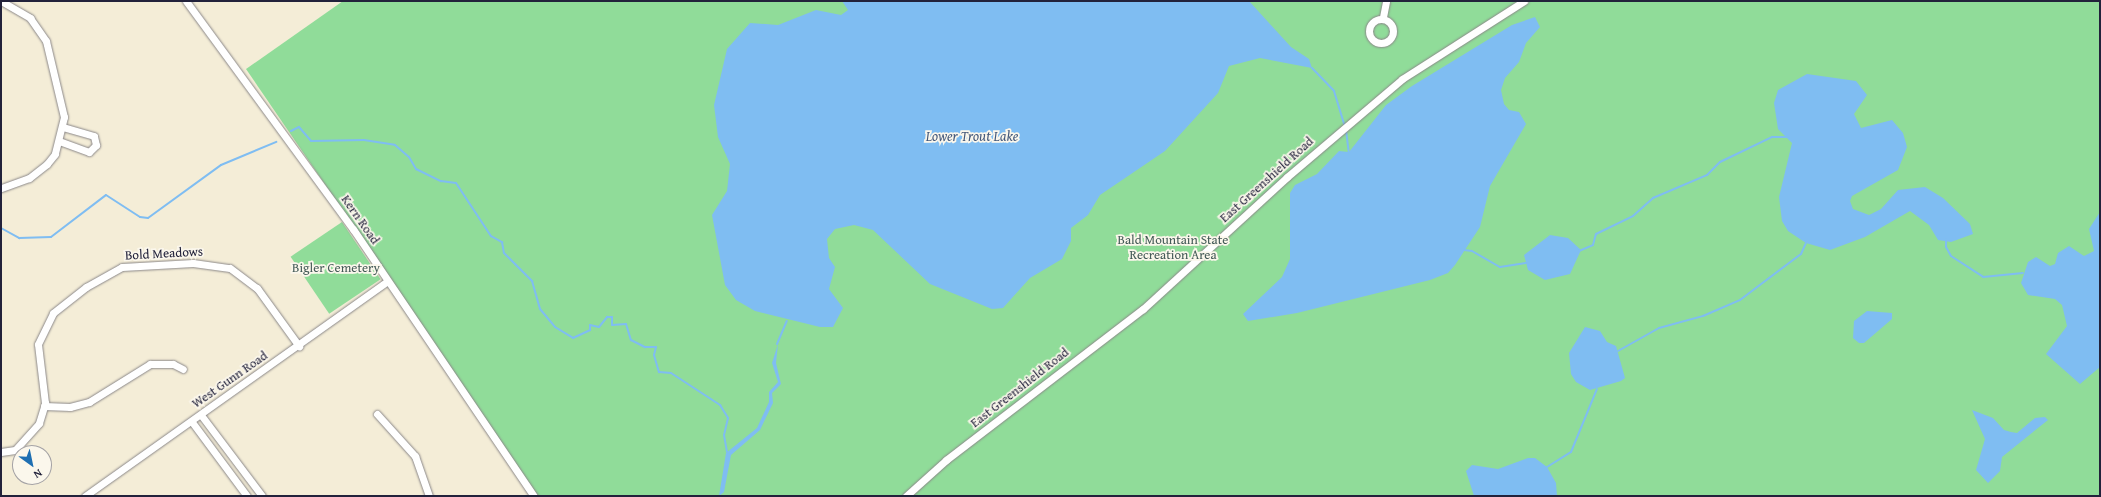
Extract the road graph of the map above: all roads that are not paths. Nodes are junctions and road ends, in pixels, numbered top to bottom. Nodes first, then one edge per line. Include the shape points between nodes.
1 (186, 1) edge
2 (1386, 1) edge
3 (1524, 1) edge
4 (1, 2) edge
5 (1383, 16) dead end
6 (62, 127) junction
7 (59, 141) junction
8 (1, 188) edge
9 (387, 281) junction
10 (299, 346) junction
11 (182, 369) dead end
12 (44, 406) junction
13 (377, 414) dead end
14 (201, 415) junction
15 (192, 422) junction
16 (1, 452) edge
17 (260, 495) edge
18 (85, 496) edge
19 (247, 496) edge
20 (429, 496) edge
21 (534, 496) edge
22 (906, 496) edge

1 - 9 street, Kern Road
2 - 5 street
3 - 22 street, East Greenshield Road via 1402,80 1288,177 1143,309 946,460
4 - 6 street via 30,18 46,41 64,117
6 - 7 street
6 - 7 street via 94,136 96,145 88,152
7 - 8 street via 55,154 39,172
9 - 10 street, West Gunn Road
9 - 21 street, Kern Road
10 - 12 street, Bold Meadows via 257,288 230,268 193,263 122,267 59,305 46,323 37,356
10 - 14 street, West Gunn Road
11 - 12 street via 173,364 150,364 89,402 70,407
12 - 16 street, Bold Meadows via 38,423 27,439 15,450
13 - 20 street via 415,456
14 - 15 street, West Gunn Road
14 - 17 street
15 - 18 street, West Gunn Road
15 - 19 street

